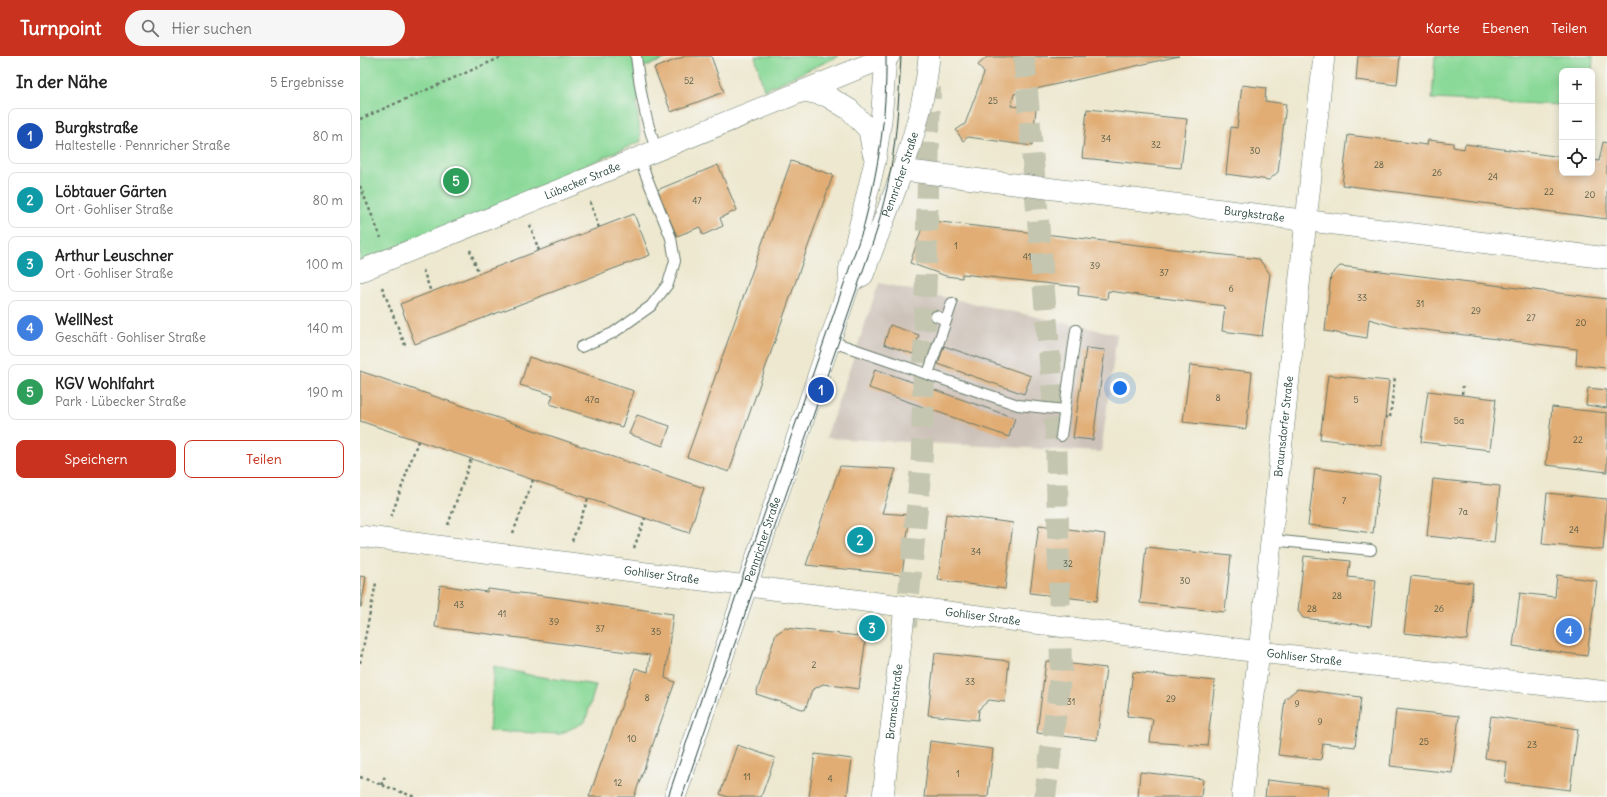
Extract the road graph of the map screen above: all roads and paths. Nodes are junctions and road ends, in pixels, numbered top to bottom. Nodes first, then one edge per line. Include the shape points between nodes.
1 (504, 56) edge
2 (636, 56) edge
3 (929, 56) edge
4 (1324, 56) edge
5 (888, 57) edge
6 (805, 91) junction
7 (360, 119) edge
8 (648, 155) junction
9 (875, 161) junction
10 (902, 170) junction
11 (583, 181) junction
12 (360, 186) edge
13 (1306, 221) junction
14 (600, 228) dead end
15 (1607, 258) edge
16 (374, 266) edge
17 (850, 282) junction
18 (952, 303) dead end
19 (936, 316) dead end
20 (946, 320) junction
21 (1076, 330) dead end
22 (830, 341) junction
23 (405, 344) dead end
24 (581, 347) dead end
25 (928, 374) junction
26 (1395, 377) dead end
27 (1463, 386) dead end
28 (1462, 394) dead end
29 (1065, 410) junction
30 (1385, 417) dead end
31 (1062, 436) dead end
32 (418, 441) dead end
33 (471, 459) dead end
34 (533, 480) dead end
35 (588, 499) dead end
36 (645, 518) dead end
37 (360, 536) edge
38 (383, 539) junction
39 (1272, 540) junction
40 (440, 546) junction
41 (1371, 550) dead end
42 (505, 554) junction
43 (565, 562) junction
44 (626, 570) junction
45 (376, 583) dead end
46 (747, 585) junction
47 (905, 606) junction
48 (1260, 652) junction
49 (360, 663) edge
50 (1607, 692) edge
51 (386, 774) dead end
52 (360, 777) edge
53 (381, 785) junction
54 (415, 797) edge
55 (675, 797) edge
56 (883, 797) edge
57 (1242, 797) edge

1 - 7 path
2 - 8 lane via 642,101 650,133
3 - 10 street, Pennricher Straße via 924,92
4 - 13 street, Braunsdorfer Straße
5 - 6 street, Lübecker Straße
5 - 9 street, Pennricher Straße
6 - 8 street, Lübecker Straße
6 - 9 street via 827,96 850,110 869,130
8 - 11 street, Lübecker Straße
8 - 24 lane via 675,261 668,284 651,306 614,334
9 - 17 street, Pennricher Straße via 849,271
10 - 13 street, Burgkstraße
10 - 17 street, Pennricher Straße via 863,274
11 - 14 path
11 - 16 street, Lübecker Straße
12 - 16 path
13 - 15 street, Burgkstraße
13 - 39 street, Braunsdorfer Straße
16 - 23 path
17 - 22 street, Pennricher Straße
18 - 20 lane
19 - 20 lane
20 - 25 lane
21 - 29 lane
22 - 25 lane
22 - 46 street, Pennricher Straße
25 - 29 lane via 1018,405
26 - 30 path via 1390,418
27 - 28 path
29 - 31 lane
32 - 38 path
33 - 40 path
34 - 42 path
35 - 43 path
36 - 44 path
37 - 38 street, Gohliser Straße
38 - 40 street, Gohliser Straße
39 - 41 lane
39 - 48 street, Braunsdorfer Straße
40 - 42 street, Gohliser Straße
42 - 43 street, Gohliser Straße
43 - 44 street, Gohliser Straße
44 - 46 street, Gohliser Straße
45 - 49 path
46 - 47 street, Gohliser Straße
46 - 55 street, Pennricher Straße
47 - 48 street, Gohliser Straße
47 - 56 street, Bramschstraße
48 - 50 street, Gohliser Straße
48 - 57 street, Braunsdorfer Straße
51 - 53 path
52 - 53 path
53 - 54 path

